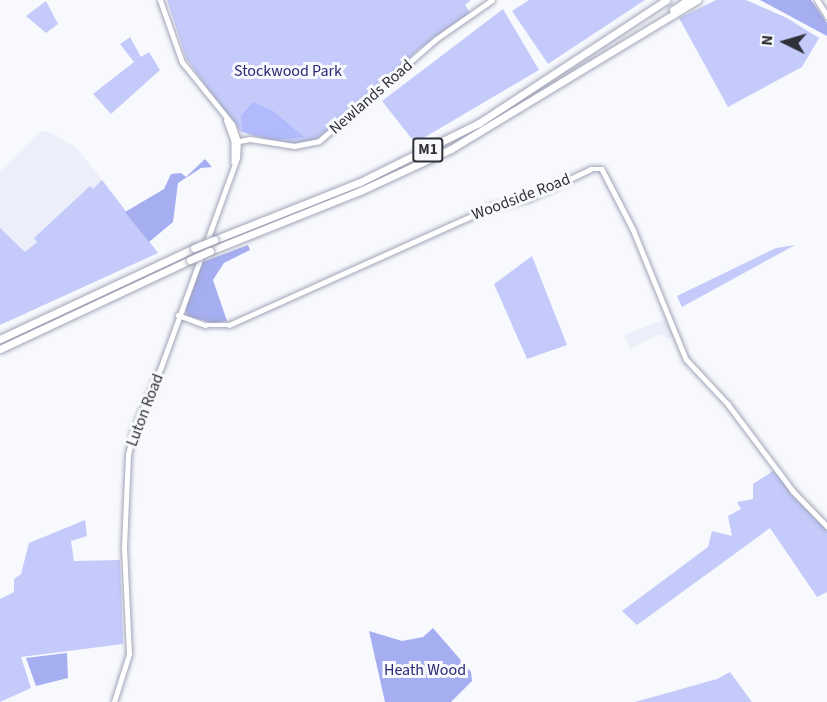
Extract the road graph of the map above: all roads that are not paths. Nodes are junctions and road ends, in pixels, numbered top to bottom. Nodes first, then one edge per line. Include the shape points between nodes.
1 (160, 0) edge
2 (492, 0) edge
3 (666, 0) edge
4 (688, 0) edge
5 (697, 0) edge
6 (817, 0) edge
7 (827, 16) edge
8 (565, 81) junction
9 (226, 120) junction
10 (235, 130) junction
11 (250, 140) junction
12 (236, 141) junction
13 (178, 315) junction
14 (0, 339) edge
15 (0, 349) edge
16 (827, 526) edge
17 (114, 702) edge

1 - 9 main road via 182,62
2 - 11 main road, Newlands Road via 436,39 323,139 294,146
3 - 14 highway, M1, bridge via 479,123 360,182 194,248
4 - 8 highway, M1
5 - 8 highway
6 - 7 main road
8 - 15 highway, M1, bridge via 451,149 360,191 210,251
9 - 10 main road
9 - 12 main road
10 - 11 main road
10 - 12 main road
11 - 12 main road, Newlands Road
12 - 13 street, Luton Road via 234,164
13 - 16 street, Woodside Road via 205,325 230,325 491,207 529,198 591,169 602,168 633,229 686,359 728,404 793,491
13 - 17 street, Luton Road via 128,455 124,547 129,654

